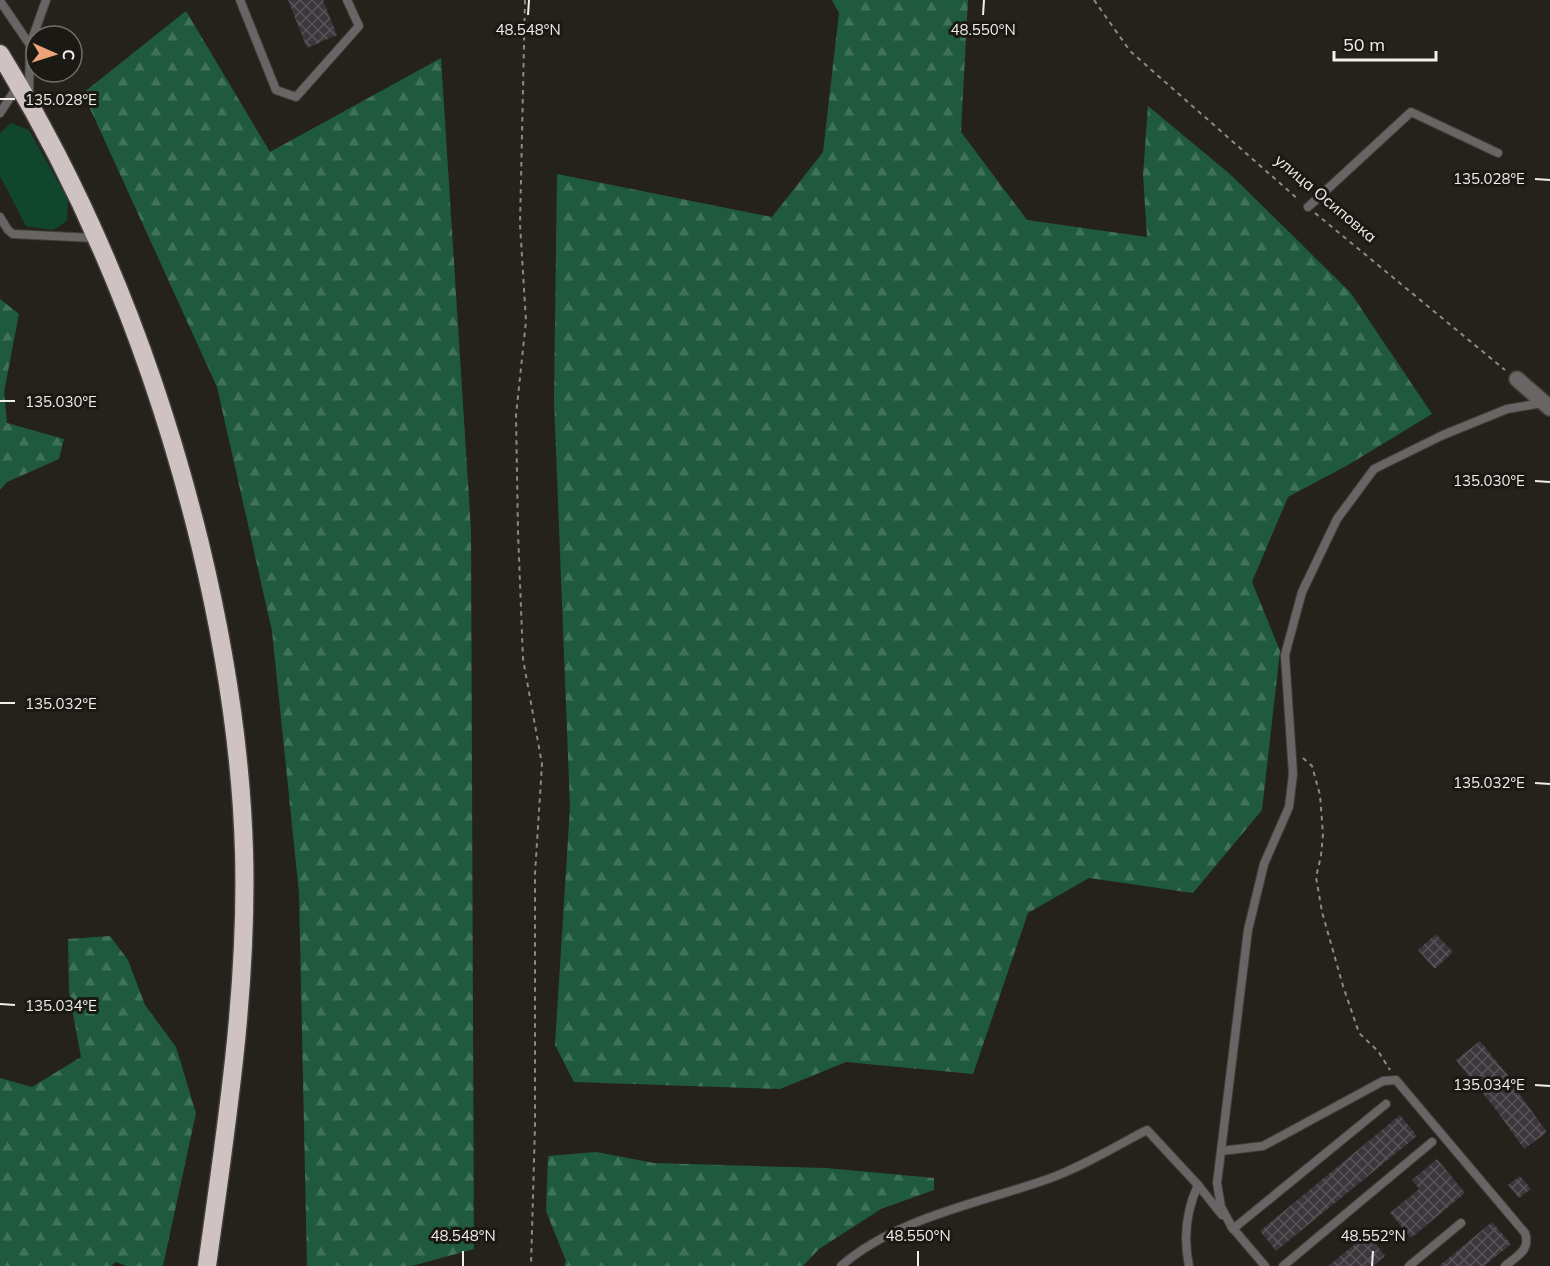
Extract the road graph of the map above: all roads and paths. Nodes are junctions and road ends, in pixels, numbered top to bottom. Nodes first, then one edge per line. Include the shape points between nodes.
1 (46, 0) edge
2 (240, 0) edge
3 (348, 0) edge
4 (525, 0) edge
5 (1094, 0) edge
6 (0, 1) edge
7 (37, 24) edge
8 (24, 36) edge
9 (0, 54) edge
10 (29, 84) edge
11 (18, 85) junction
12 (28, 104) junction
13 (0, 113) edge
14 (1498, 153) dead end
15 (1308, 207) junction
16 (0, 217) edge
17 (98, 238) junction
18 (1516, 379) joint
19 (1547, 406) edge
20 (1291, 747) junction
21 (1396, 1080) junction
22 (1386, 1104) dead end
23 (1432, 1142) dead end
24 (1221, 1151) junction
25 (1198, 1185) junction
26 (1461, 1222) dead end
27 (1233, 1229) junction
28 (207, 1266) edge
29 (531, 1266) edge
30 (841, 1266) edge
31 (1189, 1266) edge
32 (1265, 1266) edge
33 (1283, 1266) edge
34 (1409, 1266) edge
35 (1505, 1266) edge

1 - 7 lane
2 - 3 lane via 276,90 296,97 359,26
4 - 29 path via 520,224 526,321 516,415 518,532 523,659 542,764 535,874
5 - 15 path, улица Осиповка via 1130,51
6 - 8 lane
9 - 11 highway
10 - 12 lane
11 - 12 highway
11 - 13 lane
12 - 17 highway
14 - 15 lane via 1411,112
15 - 18 path, улица Осиповка
16 - 17 lane via 13,234
17 - 28 highway via 139,341 177,457 207,573 229,687 242,796 241,988
18 - 19 street
19 - 20 lane via 1507,409 1374,469 1337,519 1302,592 1285,655
20 - 21 path via 1312,766 1320,795 1322,856 1316,877 1343,986 1359,1034 1378,1051
20 - 24 lane via 1289,807 1264,864 1248,930
21 - 24 lane via 1383,1081 1263,1146
21 - 35 lane via 1525,1233 1525,1250
22 - 27 lane
23 - 33 lane
24 - 27 lane via 1221,1207
25 - 27 lane
25 - 30 lane via 1147,1130 1051,1178 897,1232 858,1251
25 - 31 lane via 1189,1203 1186,1227
26 - 34 lane
27 - 32 lane

